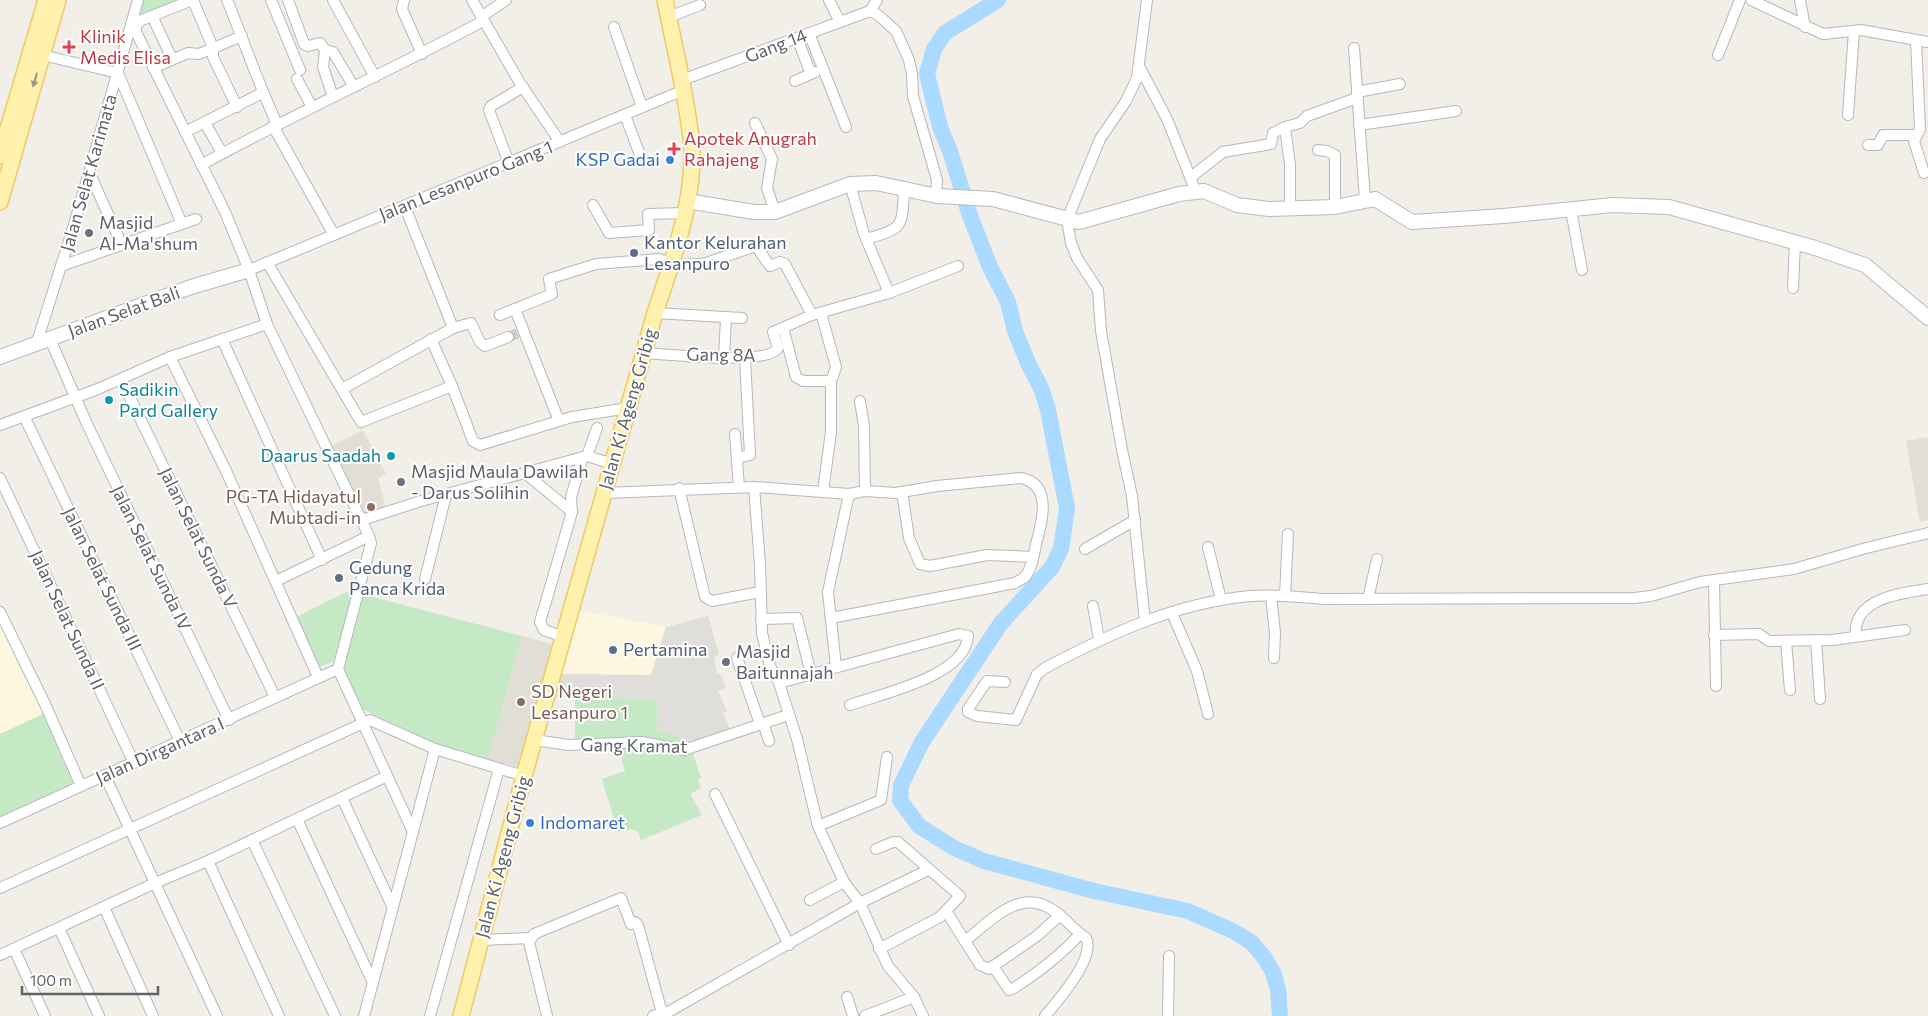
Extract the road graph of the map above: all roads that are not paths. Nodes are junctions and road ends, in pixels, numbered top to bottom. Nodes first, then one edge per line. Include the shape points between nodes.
1 (46, 0) edge
2 (58, 0) edge
3 (138, 0) edge
4 (193, 0) edge
5 (227, 0) edge
6 (271, 0) edge
7 (288, 0) edge
8 (333, 0) edge
9 (404, 0) edge
10 (472, 0) edge
11 (506, 0) edge
12 (665, 0) edge
13 (829, 0) edge
14 (877, 0) edge
15 (1146, 0) edge
16 (1740, 0) edge
17 (1751, 0) edge
18 (1800, 0) edge
19 (700, 5) dead end
20 (870, 11) junction
21 (669, 17) junction
22 (482, 19) junction
23 (154, 20) dead end
24 (840, 22) junction
25 (614, 27) dead end
26 (1805, 27) junction
27 (1854, 30) junction
28 (809, 33) junction
29 (242, 36) junction
30 (797, 38) junction
31 (1916, 40) junction
32 (1928, 42) edge
33 (213, 48) junction
34 (1354, 48) dead end
35 (324, 50) junction
36 (37, 53) junction
37 (422, 54) junction
38 (1718, 55) dead end
39 (172, 59) junction
40 (1139, 66) junction
41 (153, 68) junction
42 (823, 68) junction
43 (118, 73) junction
44 (811, 74) junction
45 (375, 77) junction
46 (795, 81) dead end
47 (1400, 84) dead end
48 (683, 85) junction
49 (354, 87) junction
50 (523, 87) junction
51 (262, 93) junction
52 (1357, 95) junction
53 (334, 97) junction
54 (237, 107) junction
55 (312, 107) junction
56 (642, 107) junction
57 (1456, 111) dead end
58 (625, 115) junction
59 (1848, 115) dead end
60 (205, 122) junction
61 (755, 123) dead end
62 (275, 125) junction
63 (1359, 125) junction
64 (846, 127) dead end
65 (1285, 127) junction
66 (185, 132) junction
67 (1917, 135) junction
68 (560, 142) junction
69 (1868, 144) dead end
70 (1318, 150) dead end
71 (222, 153) junction
72 (0, 156) edge
73 (640, 156) dead end
74 (509, 162) junction
75 (201, 165) junction
76 (89, 172) junction
77 (1924, 173) dead end
78 (1191, 177) junction
79 (850, 184) junction
80 (904, 190) junction
81 (1196, 192) junction
82 (936, 196) junction
83 (1365, 200) junction
84 (0, 202) edge
85 (593, 206) dead end
86 (405, 207) junction
87 (686, 207) junction
88 (1336, 207) junction
89 (1290, 210) junction
90 (1572, 210) junction
91 (775, 212) junction
92 (1063, 218) junction
93 (196, 219) dead end
94 (182, 224) junction
95 (334, 234) junction
96 (866, 240) junction
97 (1795, 242) junction
98 (122, 245) junction
99 (267, 262) junction
100 (671, 262) junction
101 (61, 266) junction
102 (958, 266) dead end
103 (249, 270) junction
104 (1582, 270) dead end
105 (1793, 288) dead end
106 (889, 293) junction
107 (515, 309) junction
108 (655, 313) junction
109 (817, 314) junction
110 (500, 315) dead end
111 (726, 318) junction
112 (742, 318) dead end
113 (1928, 318) edge
114 (267, 324) junction
115 (453, 328) junction
116 (778, 330) junction
117 (508, 337) tunnel mouth
118 (50, 339) junction
119 (222, 339) junction
120 (431, 339) junction
121 (36, 345) junction
122 (644, 353) junction
123 (0, 357) edge
124 (170, 357) junction
125 (724, 357) junction
126 (745, 358) junction
127 (121, 379) junction
128 (830, 380) junction
129 (452, 386) junction
130 (342, 389) junction
131 (76, 396) junction
132 (860, 401) dead end
133 (628, 408) junction
134 (24, 416) junction
135 (559, 421) junction
136 (0, 425) edge
137 (597, 428) dead end
138 (735, 434) dead end
139 (585, 457) junction
140 (737, 458) junction
141 (613, 464) junction
142 (525, 473) junction
143 (0, 478) edge
144 (739, 487) junction
145 (754, 487) junction
146 (679, 488) junction
147 (823, 491) junction
148 (865, 491) junction
149 (902, 492) junction
150 (605, 493) junction
151 (849, 494) junction
152 (446, 495) junction
153 (572, 512) junction
154 (362, 520) junction
155 (1135, 520) junction
156 (1928, 533) edge
157 (1288, 534) dead end
158 (370, 536) junction
159 (1208, 547) dead end
160 (1085, 549) dead end
161 (1033, 556) junction
162 (1377, 559) dead end
163 (322, 560) junction
164 (425, 579) dead end
165 (1714, 580) junction
166 (276, 582) junction
167 (1928, 589) edge
168 (760, 592) junction
169 (1271, 596) junction
170 (1285, 596) junction
171 (1368, 599) junction
172 (1221, 600) junction
173 (1093, 606) dead end
174 (0, 612) edge
175 (1172, 613) junction
176 (831, 618) junction
177 (761, 619) junction
178 (1145, 622) junction
179 (1905, 630) dead end
180 (1714, 635) junction
181 (564, 636) junction
182 (1856, 636) junction
183 (1099, 639) junction
184 (1816, 640) junction
185 (1786, 641) junction
186 (737, 658) dead end
187 (1274, 658) dead end
188 (836, 667) junction
189 (338, 669) junction
190 (811, 674) junction
191 (318, 677) junction
192 (1005, 682) dead end
193 (779, 683) junction
194 (1716, 686) dead end
195 (1790, 690) dead end
196 (275, 697) junction
197 (1820, 699) dead end
198 (850, 705) dead end
199 (1208, 714) dead end
200 (788, 715) junction
201 (229, 720) junction
202 (364, 722) junction
203 (762, 723) junction
204 (535, 740) junction
205 (180, 741) junction
206 (769, 741) dead end
207 (435, 749) junction
208 (887, 757) dead end
209 (134, 762) junction
210 (499, 769) junction
211 (105, 776) junction
212 (387, 776) junction
213 (524, 776) junction
214 (81, 786) junction
215 (715, 794) dead end
216 (342, 798) junction
217 (297, 820) junction
218 (0, 822) edge
219 (818, 826) junction
220 (130, 830) junction
221 (412, 832) junction
222 (252, 840) junction
223 (876, 849) dead end
224 (208, 861) junction
225 (928, 870) junction
226 (844, 882) junction
227 (155, 883) junction
228 (0, 888) edge
229 (810, 900) dead end
230 (860, 903) junction
231 (392, 906) junction
232 (104, 907) junction
233 (946, 911) junction
234 (1060, 915) junction
235 (59, 928) junction
236 (1080, 934) junction
237 (530, 938) junction
238 (481, 940) junction
239 (965, 941) junction
240 (789, 945) junction
241 (14, 949) junction
242 (879, 949) junction
243 (0, 955) edge
244 (1169, 956) dead end
245 (993, 966) junction
246 (373, 983) junction
247 (846, 997) dead end
248 (914, 997) junction
249 (664, 1014) edge
250 (45, 1016) edge
251 (99, 1016) edge
252 (153, 1016) edge
253 (217, 1016) edge
254 (279, 1016) edge
255 (335, 1016) edge
256 (364, 1016) edge
257 (430, 1016) edge
258 (461, 1016) edge
259 (547, 1016) edge
260 (853, 1016) edge
261 (865, 1016) edge
262 (923, 1016) edge
263 (1046, 1016) edge
264 (1168, 1016) edge

1 - 36 main road
2 - 36 main road
3 - 43 street, Jalan Selat Karimata
4 - 33 street
4 - 41 street via 136,25 136,32
5 - 29 street
6 - 55 street
7 - 35 street via 304,44 320,43
8 - 45 street
9 - 37 street via 402,7
10 - 22 street
11 - 22 street
12 - 21 main road, Jalan Ki Ageng Gribig
13 - 24 street
14 - 20 street
15 - 40 street
16 - 38 street
17 - 26 street
18 - 26 street
19 - 21 street
20 - 24 street, Gang 14
20 - 82 street via 896,31 909,60 913,96 937,180
21 - 48 main road, Jalan Ki Ageng Gribig
22 - 37 street
22 - 50 street
23 - 39 street
24 - 28 street, Gang 14
25 - 56 street
26 - 27 street via 1823,34
27 - 31 street
27 - 59 street
28 - 30 street, Gang 14
28 - 42 street
29 - 33 street
29 - 51 street
30 - 44 street
30 - 48 street, Gang 14
31 - 32 street
31 - 67 street via 1920,129
33 - 39 street
33 - 54 street
34 - 52 street
35 - 49 street via 335,53
35 - 53 street via 323,67
36 - 43 street
36 - 72 main road
36 -> 84 main road
37 - 45 street
39 - 41 street
40 - 78 street via 1167,119
40 - 92 street via 1131,93 1100,139
41 - 66 street
42 - 44 street
42 - 64 street
43 - 76 street, Jalan Selat Karimata
43 - 94 street
44 - 46 street
45 - 49 street
47 - 52 street
48 - 56 street, Jalan Lesanpuro Gang 1
48 - 87 main road, Jalan Ki Ageng Gribig via 691,140
49 - 53 street
50 - 68 street
50 - 74 street via 489,110
51 - 54 street
51 - 62 street
52 - 63 street
52 - 65 street
53 - 55 street
54 - 60 street
55 - 62 street
56 - 58 street, Jalan Lesanpuro Gang 1
57 - 63 street
58 - 68 street, Jalan Lesanpuro Gang 1
58 - 73 street
60 - 66 street
60 - 71 street
61 - 91 street via 772,159 767,188
62 - 71 street
62 - 95 street
63 - 83 street
65 - 78 street via 1272,133 1271,144 1224,152
65 - 89 street via 1290,165
66 - 75 street
67 - 69 street via 1883,135 1879,144
67 - 77 street via 1914,137 1915,147
68 - 74 street, Jalan Lesanpuro Gang 1
70 - 88 street via 1335,155
71 - 75 street
74 - 86 street, Jalan Lesanpuro Gang 1
75 - 103 street
76 - 98 street
76 - 101 street, Jalan Selat Karimata
78 - 81 street
79 - 80 street via 876,183
79 - 91 street
79 - 96 street
80 - 82 street
80 - 96 street via 903,217 899,225 893,231
81 - 89 street via 1209,192 1236,205
81 - 92 street via 1083,221
82 - 92 street via 993,198
83 - 88 street
83 - 90 street via 1381,201 1412,222
85 - 87 street via 609,234 649,230 648,214
86 - 95 street, Jalan Lesanpuro Gang 1
86 - 115 street
87 - 91 street
87 - 100 main road, Jalan Ki Ageng Gribig
88 - 89 street
90 - 97 street via 1613,205 1669,207
90 - 104 street
92 - 155 street via 1077,258 1098,290 1101,331
93 - 94 street
94 - 98 street
95 - 99 street, Jalan Lesanpuro Gang 1
96 - 106 street
97 - 105 street
97 - 113 street via 1865,265
98 - 101 street
99 - 103 street, Jalan Lesanpuro Gang 1
99 - 130 street
100 - 107 street via 659,259 596,264 549,279 552,294
100 - 108 main road, Jalan Ki Ageng Gribig
100 - 109 street via 677,265 703,264 756,246 770,266 783,262
101 - 121 street, Jalan Selat Karimata
102 - 106 street
103 - 114 street
103 - 118 street, Jalan Selat Bali via 191,287
106 - 109 street
107 - 110 street
107 - 135 street
108 - 111 street
108 - 122 main road, Jalan Ki Ageng Gribig
109 - 116 street
109 - 128 street via 836,367
111 - 112 street
111 - 125 street
114 - 119 street
114 - 154 street
115 - 117 street via 470,323 485,346
115 - 120 street
116 - 126 street, Gang 8A via 777,351
116 - 128 street via 800,381
118 - 121 street, Jalan Selat Bali
118 - 131 street, Jalan Selat Sunda IV
119 - 124 street
119 - 163 street
120 - 129 street
120 - 130 street
121 - 123 street, Jalan Selat Bali
122 - 125 street, Gang 8A
122 - 133 main road, Jalan Ki Ageng Gribig
124 - 127 street
124 - 166 street
125 - 126 street, Gang 8A
126 - 140 street via 750,455
127 - 131 street
127 - 196 street, Jalan Selat Sunda V
128 - 147 street via 831,432
129 - 130 street via 363,422 357,418
129 - 135 street via 476,444 486,444
131 - 134 street
131 - 201 street, Jalan Selat Sunda IV
132 - 148 street via 864,426
133 - 135 street
133 - 141 main road, Jalan Ki Ageng Gribig
134 - 136 street
134 - 205 street, Jalan Selat Sunda III
137 - 139 street
138 - 140 street
139 - 141 street
139 - 142 street
139 - 153 street via 571,497
140 - 144 street
141 - 150 main road, Jalan Ki Ageng Gribig
142 - 152 street
142 - 153 street
143 - 209 street, Jalan Selat Sunda II
144 - 145 street
144 - 146 street
145 - 147 street
145 - 168 street
146 - 150 street
146 - 168 street via 705,596 712,601
147 - 151 street
148 - 149 street
148 - 151 street
149 - 161 street via 909,538 920,564 930,566 987,555
149 - 161 street via 937,486 1028,480 1043,500 1044,513
150 - 181 main road, Jalan Ki Ageng Gribig
151 - 176 street via 830,577
152 - 154 street
152 - 164 street
153 - 181 street via 540,622 544,630
154 - 158 street
155 - 160 street
155 - 178 street
156 - 165 street via 1794,569
157 - 170 street
158 - 163 street
158 - 189 street via 371,543
159 - 172 street
161 - 176 street via 1024,578 1015,583
162 - 171 street
163 - 166 street
165 - 171 street via 1634,598
165 - 180 street
166 - 191 street
167 - 182 street via 1886,598 1864,610 1856,619
168 - 177 street
169 - 170 street
169 - 172 street
169 - 187 street
170 - 171 street
172 - 175 street
173 - 183 street
174 - 214 street
175 - 178 street
175 - 199 street via 1197,670
176 - 188 street
177 - 190 street via 797,618
177 - 193 street via 770,666
178 - 183 street
179 - 182 street
180 - 185 street via 1759,634 1769,641
180 - 194 street
181 - 204 main road, Jalan Ki Ageng Gribig
182 - 184 street
183 - 192 street via 1037,674 1016,720 968,712 987,681
184 - 185 street
184 - 197 street
185 - 195 street
186 - 203 street
188 - 190 street
188 - 198 street via 960,634 968,636 965,650 941,673
189 - 191 street, Jalan Dirgantara I
189 - 202 street
190 - 193 street
191 - 196 street, Jalan Dirgantara I
193 - 200 street
196 - 201 street, Jalan Dirgantara I
200 - 203 street, Gang Kramat
200 - 219 street
201 - 205 street, Jalan Dirgantara I
202 - 207 street via 370,720
202 - 212 street
202 - 220 street
203 - 204 street, Gang Kramat via 684,750 642,742 568,745
203 - 206 street
204 - 213 main road, Jalan Ki Ageng Gribig
205 - 209 street, Jalan Dirgantara I
207 - 210 street
207 - 221 street
208 - 219 street via 881,800
209 - 211 street, Jalan Dirgantara I
210 - 213 street
210 - 257 street
211 - 214 street, Jalan Dirgantara I
211 - 220 street
212 - 216 street
212 - 221 street
213 - 238 main road, Jalan Ki Ageng Gribig
214 - 218 street, Jalan Dirgantara I
215 - 240 street
216 - 217 street
216 - 231 street
217 - 222 street
217 - 246 street
219 - 226 street
220 - 227 street
220 - 228 street
221 - 231 street
222 - 224 street
222 - 255 street
223 - 225 street via 898,842
224 - 227 street
224 - 254 street
225 - 230 street
225 - 233 street via 959,893 958,899
226 - 229 street
226 - 230 street
227 - 232 street
227 - 253 street
230 - 240 street
230 - 242 street
231 - 246 street
232 - 235 street
232 - 252 street
233 - 239 street
233 - 242 street
234 - 236 street
234 - 239 street via 1044,905 1017,902
234 - 245 street via 1037,936
235 - 241 street
235 - 251 street
236 - 245 street via 1044,969 1009,990
236 - 263 street via 1089,944 1088,952
237 - 238 street
237 - 249 street via 621,898 631,924 635,922 638,925
237 - 259 street
238 - 258 main road, Jalan Ki Ageng Gribig
239 - 245 street via 982,967 989,969
240 - 249 street
241 - 243 street
241 - 250 street
242 - 248 street via 888,966
244 - 264 street
246 - 256 street
247 - 260 street
248 - 261 street
248 - 262 street

